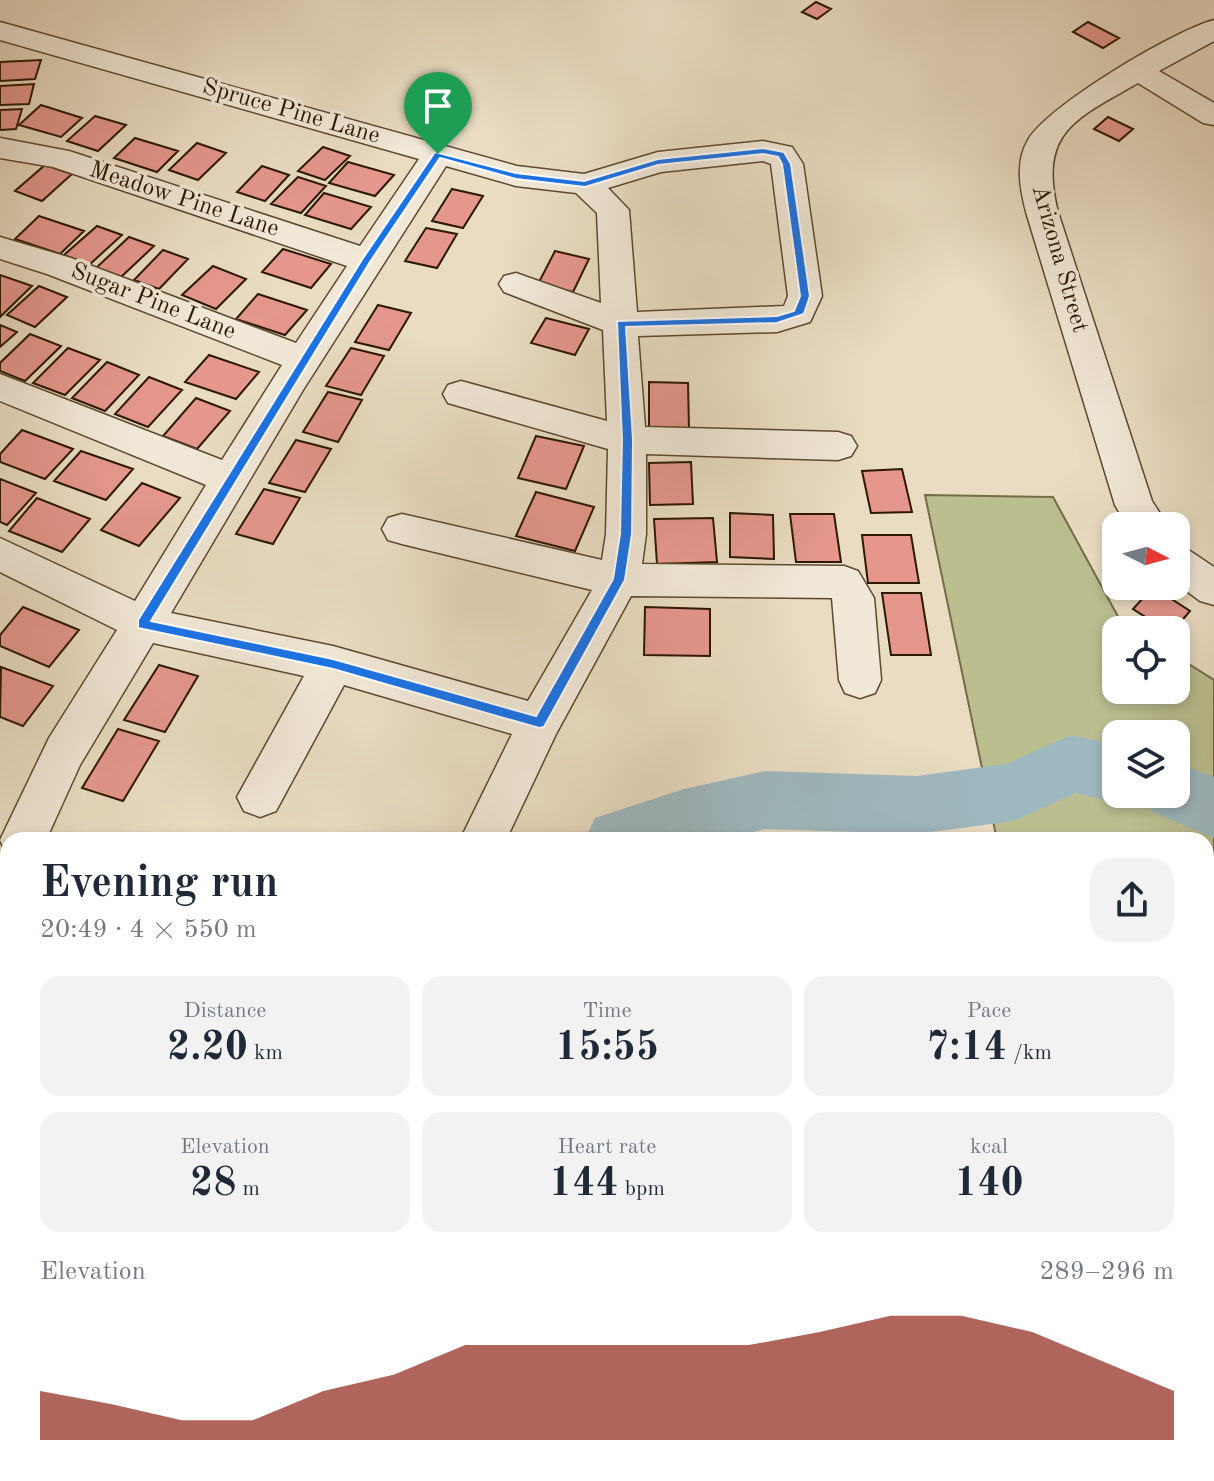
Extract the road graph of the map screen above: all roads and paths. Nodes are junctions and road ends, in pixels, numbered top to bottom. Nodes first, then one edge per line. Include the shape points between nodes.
1 (1214, 29) edge
2 (0, 31) edge
3 (1139, 71) junction
4 (1214, 116) edge
5 (0, 148) edge
6 (438, 154) junction
7 (585, 184) junction
8 (0, 248) edge
9 (366, 260) junction
10 (516, 284) dead end
11 (621, 324) junction
12 (304, 360) junction
13 (0, 387) edge
14 (461, 394) dead end
15 (627, 440) junction
16 (838, 446) dead end
17 (229, 479) junction
18 (1139, 512) edge
19 (402, 529) dead end
20 (0, 554) edge
21 (1190, 572) edge
22 (619, 580) junction
23 (1214, 589) edge
24 (143, 624) junction
25 (333, 664) junction
26 (860, 680) dead end
27 (539, 723) junction
28 (260, 797) dead end
29 (26, 832) edge
30 (487, 832) edge

1 - 3 street, Arizona Street
2 - 6 street, Spruce Pine Lane
3 - 4 street
3 - 18 street, Arizona Street via 1086,100 1044,138 1033,172
5 - 9 street, Meadow Pine Lane via 58,158
6 - 7 street, Spruce Pine Lane via 516,176
6 - 9 street
7 - 11 street via 613,210
7 - 11 street via 658,162 763,151 781,154 787,164 805,296 798,314 777,320
8 - 12 street, Sugar Pine Lane
9 - 12 street
10 - 11 street
11 - 15 street
12 - 17 street
13 - 17 street
14 - 15 street
15 - 16 street
15 - 22 street via 626,534
17 - 24 street
19 - 22 street
20 - 24 street
21 - 23 street
22 - 26 street via 844,582 854,598
22 - 27 street
24 - 25 street
24 - 29 street via 52,770
25 - 27 street
25 - 28 street
27 - 30 street

